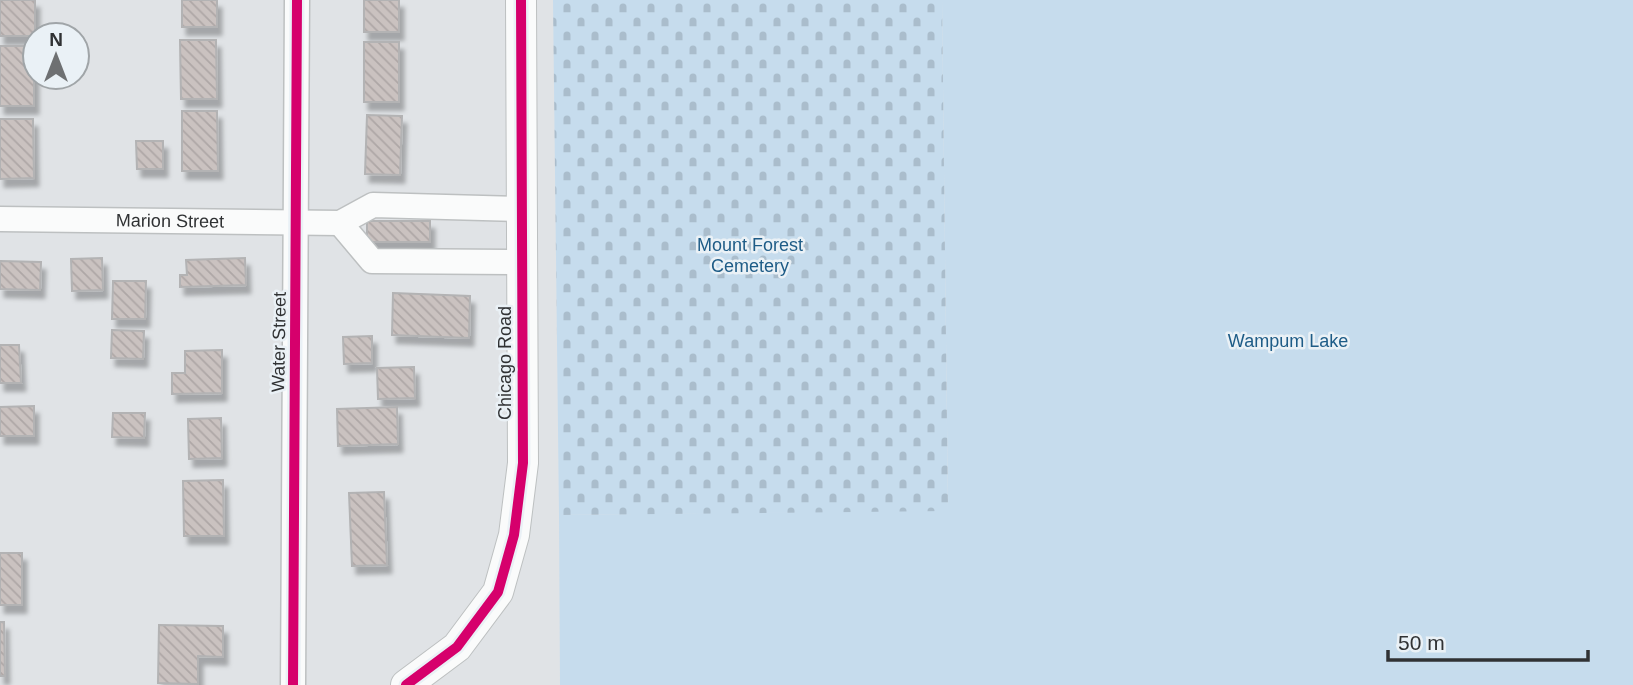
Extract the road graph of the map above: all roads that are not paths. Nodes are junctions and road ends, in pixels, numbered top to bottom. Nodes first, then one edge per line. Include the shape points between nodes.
1 (297, 0) edge
2 (521, 0) edge
3 (522, 209) junction
4 (0, 219) edge
5 (297, 221) junction
6 (340, 223) junction
7 (522, 262) junction
8 (293, 685) edge
9 (406, 685) edge

1 - 5 street, Water Street
2 - 3 street, Chicago Road
3 - 6 street via 373,205
3 - 7 street, Chicago Road
4 - 5 street, Marion Street
5 - 6 street, Marion Street
5 - 8 street, Water Street
6 - 7 street via 372,261
7 - 9 street, Chicago Road via 523,463 511,547 498,592 457,647

